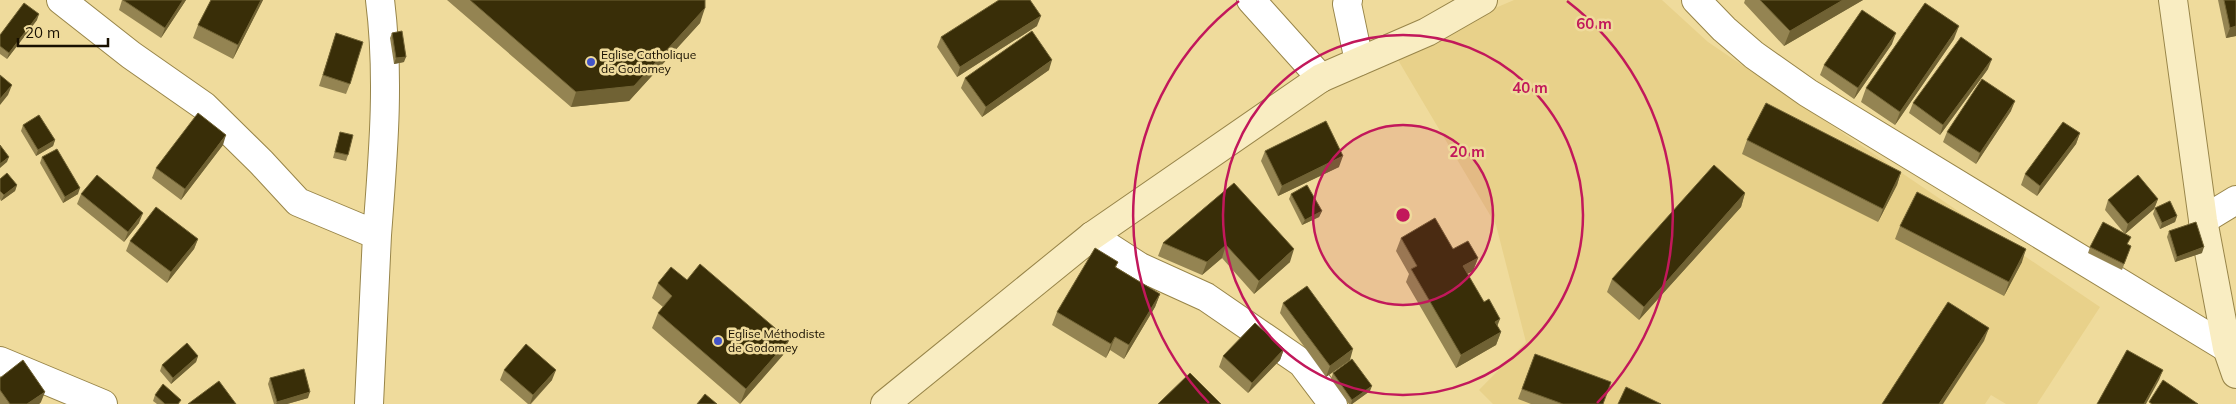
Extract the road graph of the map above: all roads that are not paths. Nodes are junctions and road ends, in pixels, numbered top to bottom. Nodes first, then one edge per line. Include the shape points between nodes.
1 (61, 0) edge
2 (380, 0) edge
3 (1251, 0) edge
4 (1348, 0) edge
5 (1483, 0) edge
6 (1696, 0) edge
7 (2173, 0) edge
8 (1359, 61) junction
9 (1321, 78) junction
10 (2236, 200) edge
11 (2203, 220) junction
12 (377, 235) junction
13 (1092, 236) junction
14 (2227, 348) junction
15 (0, 360) edge
16 (2236, 374) edge
17 (103, 404) edge
18 (369, 404) edge
19 (885, 404) edge
20 (1333, 404) edge

1 - 12 street via 204,106 298,202
2 - 12 street via 385,37 386,111
3 - 9 street
4 - 8 street via 1346,4
5 - 8 street via 1426,32
6 - 14 street via 1724,30 1754,55 1808,93
7 - 11 street
8 - 9 street
9 - 13 street
10 - 11 street
11 - 14 street
12 - 18 street
13 - 19 street
13 - 20 street via 1140,267 1206,297 1302,363
14 - 16 street
15 - 17 street

